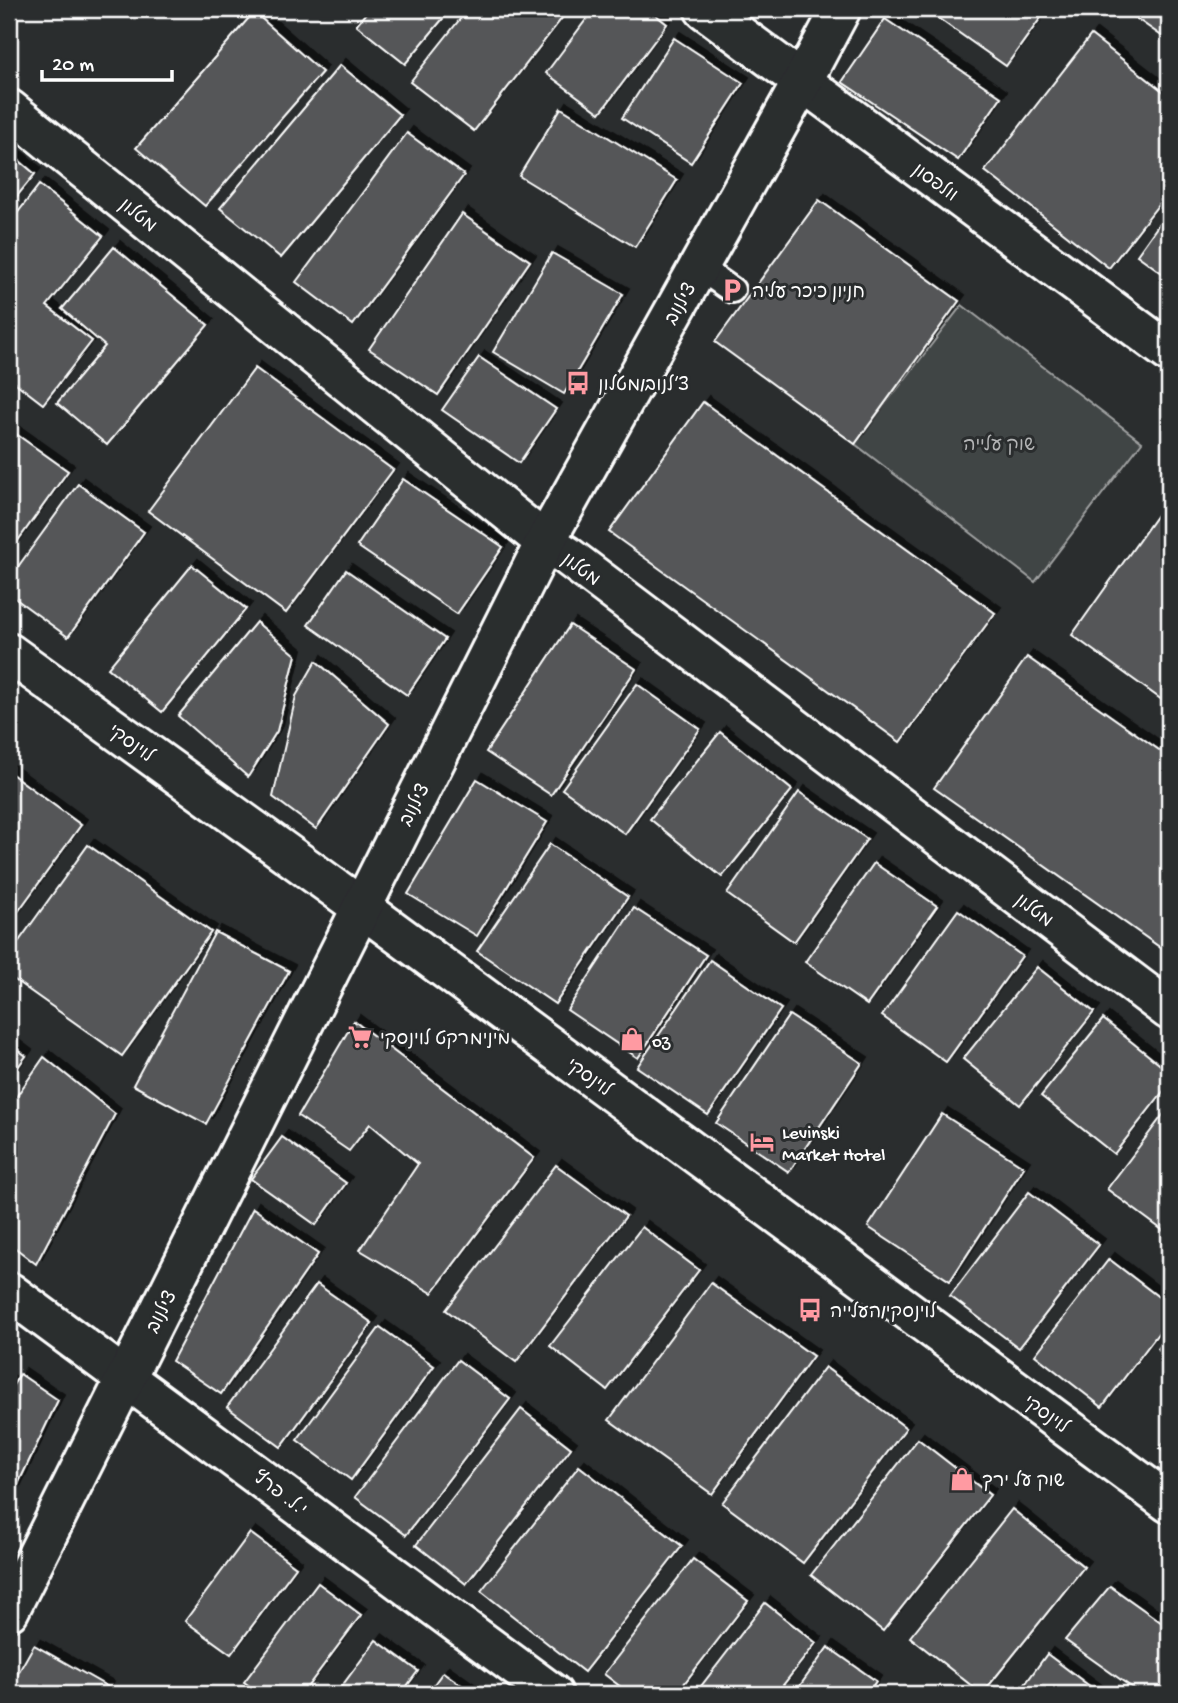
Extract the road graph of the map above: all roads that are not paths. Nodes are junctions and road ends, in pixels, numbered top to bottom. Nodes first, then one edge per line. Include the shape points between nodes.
1 (704, 9) edge
2 (841, 9) edge
3 (802, 82) junction
4 (9, 108) edge
5 (699, 267) junction
6 (732, 290) dead end
7 (1169, 352) edge
8 (545, 542) junction
9 (9, 653) edge
10 (361, 907) junction
11 (1169, 1010) edge
12 (9, 1292) edge
13 (126, 1378) junction
14 (1169, 1503) edge
15 (9, 1611) edge
16 (553, 1694) edge

1 - 3 street, וולפסון
2 - 3 street, צ'לנוב
3 - 5 street, צ'לנוב
3 - 7 street, וולפסון
4 - 8 street, מטלון
5 - 6 lane
5 - 8 street, צ'לנוב
8 - 10 street, צ'לנוב
8 - 11 street, מטלון
9 - 10 street, לוינסקי
10 - 13 street, צ'לנוב
10 - 14 street, לוינסקי
12 - 13 street, י.ל. פרץ
13 - 15 street, צ'לנוב
13 - 16 street, י.ל. פרץ

